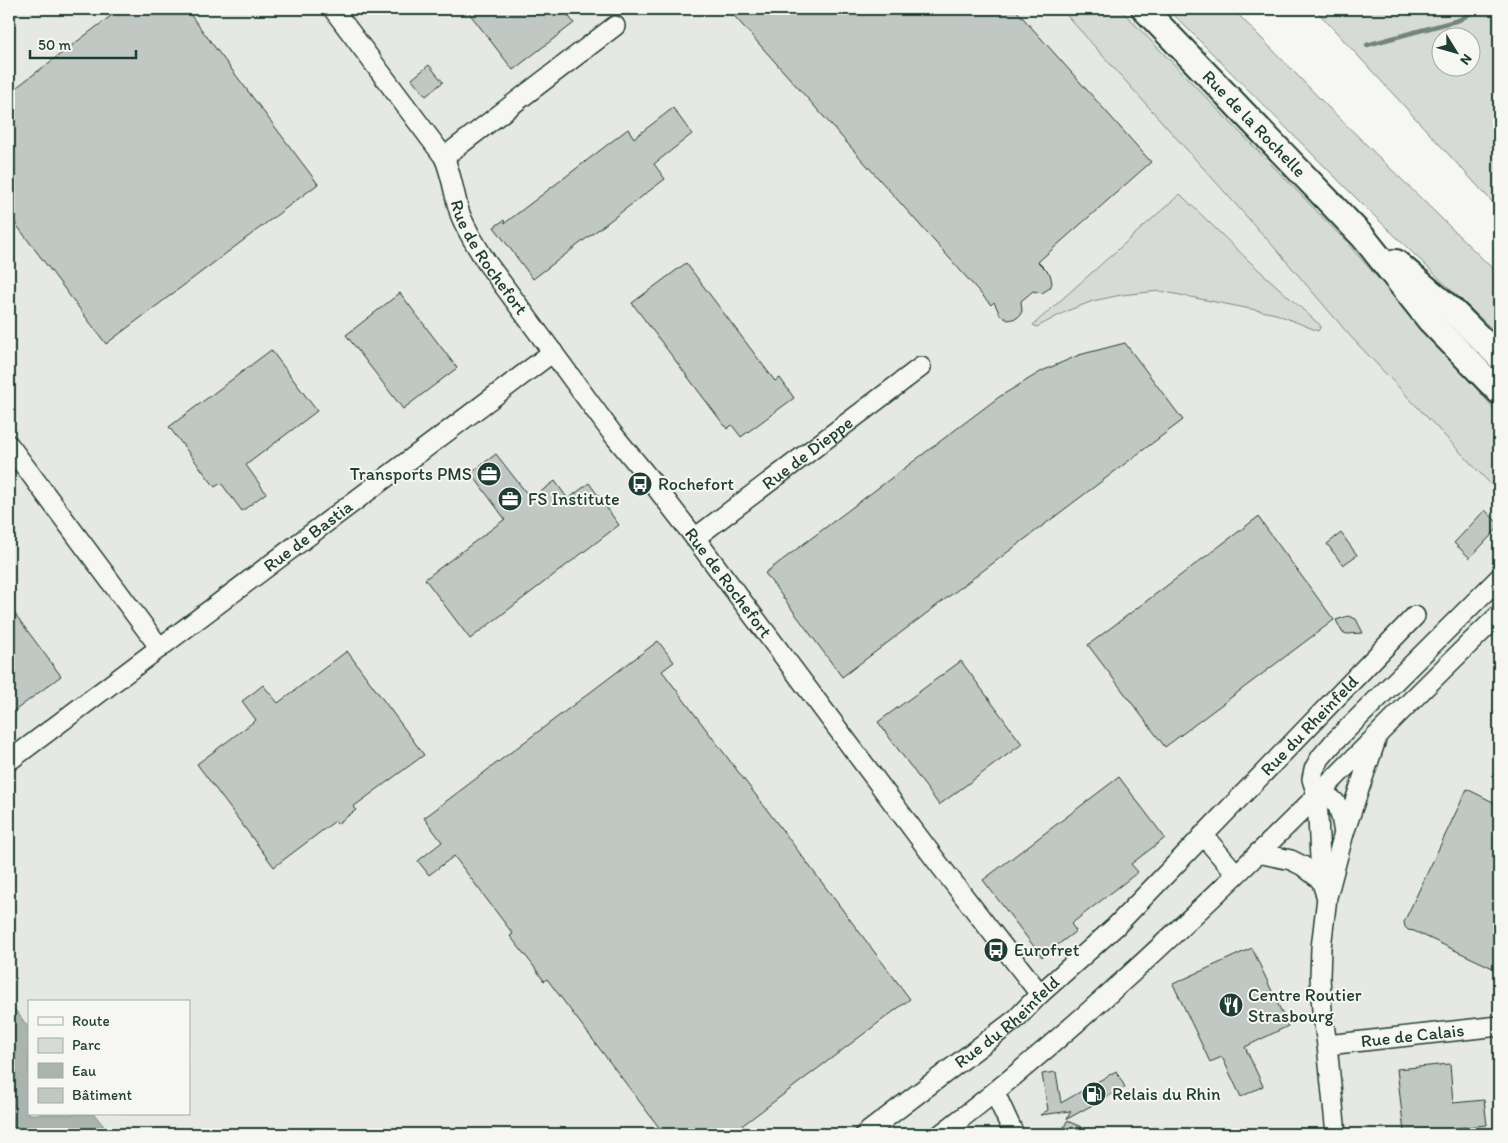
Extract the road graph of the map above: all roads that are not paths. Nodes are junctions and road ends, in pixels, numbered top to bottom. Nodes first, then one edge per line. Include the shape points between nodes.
1 (332, 9) edge
2 (1144, 9) edge
3 (616, 26) dead end
4 (444, 157) junction
5 (1364, 238) junction
6 (553, 352) junction
7 (1499, 357) edge
8 (921, 367) dead end
9 (1499, 392) edge
10 (9, 445) edge
11 (695, 538) junction
12 (1499, 578) edge
13 (1499, 599) edge
14 (1499, 615) edge
15 (1415, 616) dead end
16 (1469, 644) junction
17 (160, 648) junction
18 (1378, 734) junction
19 (9, 761) edge
20 (1316, 795) junction
21 (1344, 833) junction
22 (1203, 835) junction
23 (1258, 853) junction
24 (1236, 874) junction
25 (1324, 888) junction
26 (1040, 994) junction
27 (1499, 1026) edge
28 (1327, 1045) junction
29 (995, 1093) junction
30 (865, 1134) edge
31 (942, 1134) edge
32 (1014, 1134) edge
33 (1336, 1134) edge

1 - 4 street, Rue de Rochefort
2 - 5 main road, Rue de la Rochelle
3 - 4 street
4 - 6 street, Rue de Rochefort via 470,238
5 - 7 main road, Rue de la Rochelle via 1402,266
5 - 9 main road, Rue de la Rochelle via 1430,321
6 - 11 street, Rue de Rochefort
6 - 17 street, Rue de Bastia
8 - 11 street, Rue de Dieppe
10 - 17 street
11 - 26 street, Rue de Rochefort
12 - 20 street, Rue du Rheinfeld via 1321,757 1312,779
13 - 16 street
14 - 16 street
15 - 22 street, Rue du Rheinfeld
16 - 18 street
17 - 19 street, Rue de Bastia
18 - 20 street
18 - 21 street
20 - 21 street via 1333,798
20 - 23 street
20 - 25 street, Rue du Rheinfeld
21 - 25 street
22 - 24 street
22 - 26 street, Rue du Rheinfeld via 1115,927
23 - 24 street
23 - 25 street via 1303,866
24 - 29 street via 1067,1033
25 - 28 street via 1320,977
26 - 30 street, Rue du Rheinfeld via 1016,1019
27 - 28 street, Rue de Calais
28 - 33 street
29 - 31 street
29 - 32 street

